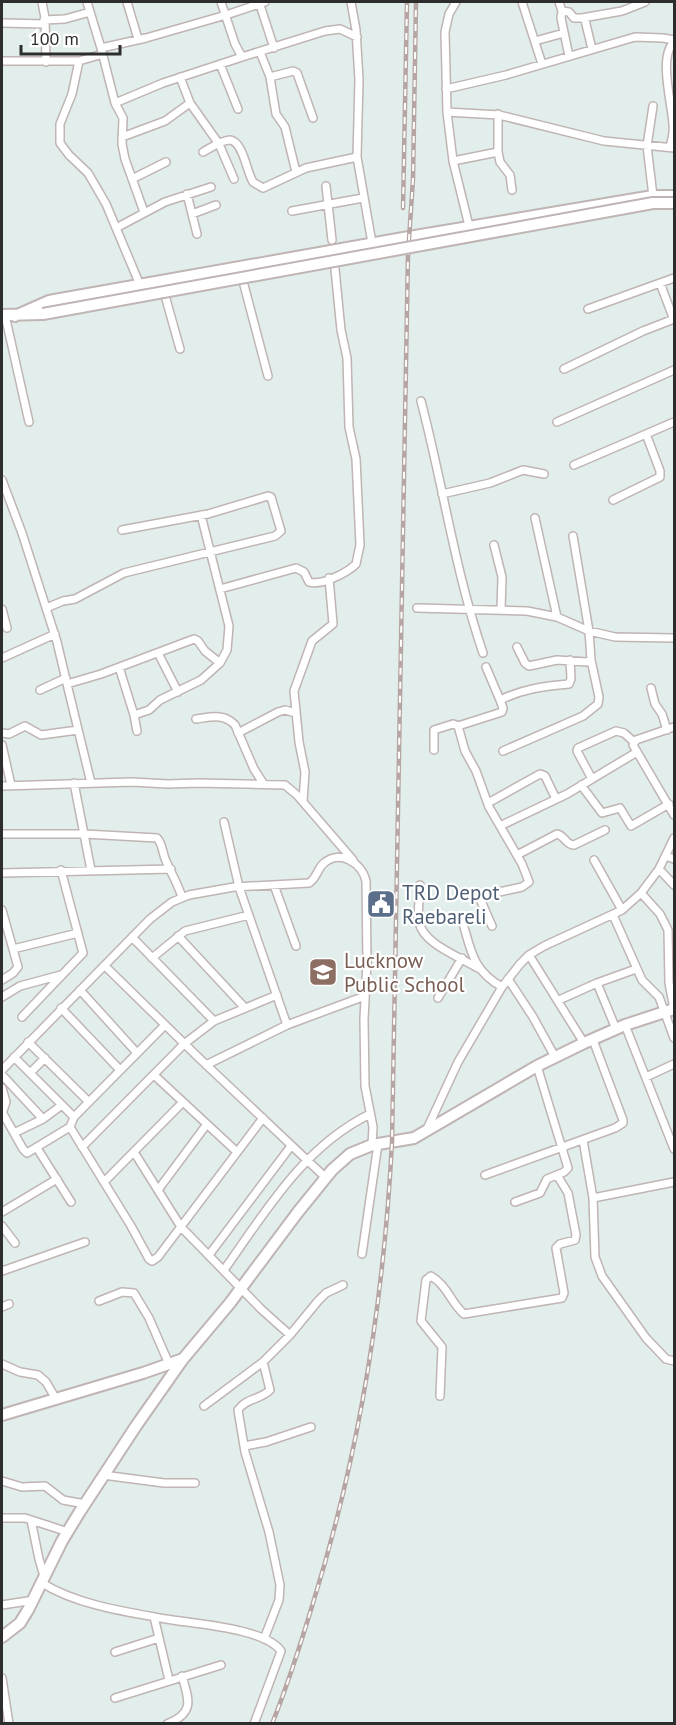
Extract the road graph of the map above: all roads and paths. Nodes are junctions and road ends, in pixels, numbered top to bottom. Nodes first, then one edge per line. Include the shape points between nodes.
1 (42, 2) edge
2 (87, 2) edge
3 (128, 2) edge
4 (221, 2) edge
5 (261, 2) edge
6 (351, 2) edge
7 (456, 2) edge
8 (522, 2) edge
9 (559, 2) edge
10 (645, 2) edge
11 (562, 10) junction
12 (90, 12) junction
13 (226, 15) junction
14 (582, 18) junction
15 (45, 22) junction
16 (2, 24) edge
17 (564, 33) junction
18 (357, 37) junction
19 (138, 39) junction
20 (535, 41) junction
21 (675, 41) edge
22 (274, 48) junction
23 (592, 49) junction
24 (102, 51) junction
25 (260, 52) junction
26 (569, 56) junction
27 (242, 57) junction
28 (2, 61) edge
29 (79, 61) junction
30 (46, 62) junction
31 (220, 64) junction
32 (542, 64) junction
33 (180, 77) junction
34 (270, 77) junction
35 (446, 89) junction
36 (190, 103) junction
37 (114, 104) junction
38 (653, 106) dead end
39 (238, 109) dead end
40 (447, 112) junction
41 (673, 112) edge
42 (498, 114) junction
43 (313, 118) dead end
44 (122, 137) junction
45 (219, 144) junction
46 (647, 146) junction
47 (672, 148) edge
48 (203, 152) dead end
49 (498, 152) junction
50 (357, 157) junction
51 (453, 161) junction
52 (166, 162) dead end
53 (296, 172) junction
54 (132, 179) junction
55 (234, 179) dead end
56 (326, 186) dead end
57 (211, 187) dead end
58 (512, 190) dead end
59 (187, 194) junction
60 (653, 196) junction
61 (675, 196) edge
62 (363, 198) junction
63 (675, 203) edge
64 (327, 204) junction
65 (216, 206) dead end
66 (292, 211) dead end
67 (144, 212) junction
68 (192, 214) junction
69 (469, 226) junction
70 (116, 228) junction
71 (197, 234) dead end
72 (332, 240) dead end
73 (372, 243) junction
74 (335, 269) dead end
75 (675, 278) edge
76 (660, 283) junction
77 (140, 285) junction
78 (244, 285) dead end
79 (166, 299) dead end
80 (588, 309) dead end
81 (7, 315) edge
82 (674, 320) edge
83 (180, 349) dead end
84 (564, 369) dead end
85 (675, 370) edge
86 (268, 376) dead end
87 (422, 401) dead end
88 (28, 422) dead end
89 (557, 422) dead end
90 (675, 422) edge
91 (646, 434) junction
92 (574, 465) dead end
93 (544, 474) dead end
94 (2, 485) edge
95 (442, 494) junction
96 (613, 500) dead end
97 (201, 515) junction
98 (535, 518) dead end
99 (122, 530) dead end
100 (573, 536) dead end
101 (494, 545) dead end
102 (211, 553) junction
103 (329, 578) junction
104 (220, 589) junction
105 (46, 608) junction
106 (417, 608) dead end
107 (2, 609) edge
108 (468, 609) junction
109 (501, 610) junction
110 (557, 617) junction
111 (7, 628) dead end
112 (589, 631) junction
113 (55, 634) junction
114 (675, 638) edge
115 (517, 647) dead end
116 (158, 652) junction
117 (483, 653) dead end
118 (2, 658) edge
119 (570, 660) junction
120 (591, 660) junction
121 (220, 663) junction
122 (119, 667) junction
123 (486, 667) dead end
124 (66, 681) junction
125 (651, 688) dead end
126 (40, 690) dead end
127 (178, 692) junction
128 (500, 700) junction
129 (296, 713) junction
130 (134, 715) junction
131 (196, 719) dead end
132 (458, 726) junction
133 (675, 726) edge
134 (78, 730) junction
135 (667, 730) junction
136 (137, 731) dead end
137 (2, 733) edge
138 (238, 733) junction
139 (634, 742) junction
140 (2, 745) edge
141 (434, 750) dead end
142 (503, 751) dead end
143 (637, 752) junction
144 (592, 779) junction
145 (74, 783) junction
146 (91, 783) junction
147 (263, 783) junction
148 (11, 785) junction
149 (581, 785) junction
150 (2, 786) edge
151 (556, 799) junction
152 (303, 801) junction
153 (488, 803) junction
154 (669, 804) junction
155 (675, 815) edge
156 (224, 822) dead end
157 (500, 826) junction
158 (605, 830) dead end
159 (2, 834) edge
160 (85, 834) junction
161 (675, 838) edge
162 (517, 855) junction
163 (666, 856) junction
164 (675, 859) edge
165 (594, 860) dead end
166 (355, 862) junction
167 (171, 869) junction
168 (658, 869) junction
169 (61, 870) junction
170 (91, 870) junction
171 (2, 873) edge
172 (274, 885) junction
173 (420, 885) dead end
174 (675, 885) edge
175 (239, 887) junction
176 (641, 893) junction
177 (182, 897) junction
178 (622, 910) junction
179 (2, 914) edge
180 (249, 915) junction
181 (613, 915) junction
182 (462, 917) dead end
183 (492, 926) dead end
184 (671, 929) edge
185 (78, 933) junction
186 (178, 936) junction
187 (132, 938) junction
188 (296, 945) dead end
189 (13, 949) junction
190 (529, 955) junction
191 (152, 958) junction
192 (462, 958) junction
193 (105, 966) junction
194 (477, 968) junction
195 (636, 969) junction
196 (61, 975) junction
197 (507, 979) junction
198 (2, 980) edge
199 (597, 983) junction
200 (502, 987) junction
201 (80, 990) junction
202 (673, 995) edge
203 (277, 996) junction
204 (365, 996) junction
205 (2, 997) edge
206 (438, 998) dead end
207 (559, 1000) junction
208 (61, 1008) junction
209 (245, 1008) junction
210 (671, 1010) edge
211 (22, 1017) dead end
212 (213, 1021) junction
213 (165, 1024) junction
214 (287, 1025) junction
215 (620, 1027) junction
216 (675, 1038) edge
217 (589, 1041) junction
218 (28, 1042) junction
219 (184, 1044) junction
220 (137, 1053) junction
221 (14, 1057) junction
222 (555, 1057) junction
223 (45, 1058) junction
224 (675, 1064) edge
225 (206, 1065) junction
226 (537, 1066) junction
227 (2, 1070) edge
228 (120, 1070) junction
229 (30, 1073) junction
230 (2, 1075) edge
231 (154, 1075) junction
232 (646, 1077) junction
233 (2, 1088) edge
234 (89, 1102) junction
235 (183, 1102) junction
236 (62, 1106) junction
237 (2, 1113) edge
238 (370, 1114) junction
239 (75, 1117) junction
240 (263, 1118) junction
241 (43, 1119) junction
242 (207, 1124) junction
243 (70, 1127) junction
244 (425, 1131) junction
245 (14, 1133) junction
246 (583, 1140) junction
247 (375, 1145) junction
248 (291, 1146) junction
249 (562, 1146) junction
250 (82, 1147) junction
251 (37, 1148) junction
252 (675, 1149) edge
253 (134, 1152) junction
254 (237, 1152) junction
255 (306, 1160) junction
256 (485, 1175) dead end
257 (557, 1175) junction
258 (326, 1178) junction
259 (57, 1179) junction
260 (104, 1182) junction
261 (675, 1182) edge
262 (158, 1190) junction
263 (593, 1198) junction
264 (71, 1202) dead end
265 (515, 1202) dead end
266 (2, 1212) edge
267 (2, 1226) edge
268 (181, 1227) junction
269 (85, 1242) dead end
270 (15, 1244) dead end
271 (362, 1254) dead end
272 (209, 1255) junction
273 (224, 1270) junction
274 (2, 1271) edge
275 (344, 1285) dead end
276 (241, 1288) junction
277 (99, 1301) dead end
278 (290, 1335) junction
279 (183, 1359) junction
280 (675, 1361) edge
281 (263, 1362) junction
282 (2, 1364) edge
283 (169, 1364) junction
284 (440, 1396) dead end
285 (56, 1399) junction
286 (204, 1406) dead end
287 (2, 1415) edge
288 (311, 1427) dead end
289 (244, 1446) junction
290 (103, 1475) junction
291 (2, 1481) edge
292 (195, 1483) dead end
293 (85, 1504) junction
294 (2, 1518) edge
295 (31, 1520) junction
296 (68, 1532) junction
297 (43, 1581) junction
298 (34, 1600) junction
299 (2, 1605) edge
300 (154, 1617) junction
301 (2, 1636) edge
302 (159, 1638) junction
303 (264, 1639) junction
304 (116, 1652) dead end
305 (221, 1665) dead end
306 (182, 1676) junction
307 (2, 1678) edge
308 (169, 1680) junction
309 (114, 1698) dead end
310 (4, 1707) edge
311 (9, 1724) edge
312 (167, 1724) edge
313 (254, 1724) edge

1 - 15 street
2 - 12 street
3 - 19 street
4 - 13 street
5 - 13 street
5 - 22 street
6 - 18 street
7 - 35 street via 446,24
8 - 20 street
9 - 11 street
10 - 14 street via 622,11
11 - 14 street
11 - 17 street
12 - 15 street
12 - 24 street
13 - 19 street
13 - 27 street
14 - 23 street
15 - 16 street
15 - 30 street
17 - 20 street
17 - 26 street
18 - 22 street via 334,29
18 - 50 street
19 - 24 street
20 - 32 street
21 - 23 street via 635,37
21 - 41 street via 669,48 666,64
22 - 25 street
23 - 26 street
24 - 29 street
24 - 37 street
25 - 27 street
25 - 34 street
26 - 32 street
27 - 31 street
28 - 30 street
29 - 30 street
29 - 70 street via 60,124 60,143 88,173
31 - 33 street
31 - 39 street
32 - 35 street
33 - 36 street
33 - 37 street
34 - 43 street via 297,73
34 - 53 street via 276,114 285,126
35 - 40 street
36 - 44 street via 165,122
36 - 45 street
37 - 44 street via 123,118
38 - 46 street
40 - 42 street
40 - 51 street
41 - 47 street
42 - 46 street via 604,141
42 - 49 street
44 - 54 street
45 - 48 street
45 - 53 street via 228,140 239,146 250,178 258,187
45 - 55 street
46 - 47 street
46 - 60 street
49 - 51 street
49 - 58 street via 510,173
50 - 53 street
50 - 62 street
51 - 69 street
52 - 54 street
54 - 67 street
56 - 64 street
57 - 59 street
59 - 67 street
59 - 68 street
60 - 61 street
60 - 69 street
62 - 64 street
62 - 73 street
63 - 81 street, bridge via 652,203 43,314
64 - 66 street
64 - 72 street
65 - 68 street
67 - 70 street
68 - 71 street
69 - 73 street
70 - 77 street
73 - 77 street
74 - 103 street via 347,358 360,545 356,564
75 - 76 street
76 - 80 street
76 - 82 street
77 - 81 street via 49,301
78 - 86 street
79 - 83 street
81 - 88 street
82 - 84 street
85 - 89 street
87 - 95 street
90 - 91 street
91 - 92 street
91 - 96 street via 660,477
93 - 95 street via 523,470 490,483
94 - 105 street
95 - 108 street
97 - 99 street
97 - 102 street
97 - 102 street via 268,496 281,528 275,536
98 - 110 street
100 - 112 street
101 - 109 street via 502,577
102 - 104 street
102 - 105 street via 124,573 75,599
103 - 104 street via 312,583 296,568
103 - 129 street via 333,624 309,647 294,691
104 - 121 street via 229,626 227,650
105 - 113 street
106 - 108 street
107 - 111 street
108 - 109 street
108 - 117 street
109 - 110 street
110 - 112 street
112 - 114 street via 615,637
112 - 120 street
113 - 118 street
113 - 124 street
115 - 119 street via 529,666
116 - 121 street via 194,639
116 - 122 street
116 - 127 street
119 - 120 street
119 - 128 street via 569,684 522,690
120 - 142 street via 598,704 583,716
121 - 127 street via 201,680
122 - 124 street
122 - 130 street
123 - 128 street
124 - 126 street
124 - 134 street
125 - 135 street
127 - 130 street
128 - 132 street via 502,712
129 - 138 street via 278,712
129 - 152 street via 305,772
130 - 136 street
131 - 138 street via 225,717
132 - 141 street via 434,730
132 - 153 street
133 - 135 street
134 - 137 street via 41,735 25,726
134 - 146 street
135 - 139 street
138 - 147 street
139 - 143 street
139 - 144 street via 616,731 578,748
140 - 148 street
143 - 144 street
143 - 154 street
144 - 149 street
145 - 146 street
145 - 148 street
145 - 160 street
146 - 147 street
147 - 152 street via 285,785
148 - 150 street
149 - 151 street
149 - 154 street via 602,813 620,808 631,826
151 - 153 street via 545,776 540,774
151 - 157 street
152 - 166 street
153 - 157 street
154 - 155 street
156 - 175 street
157 - 162 street
158 - 162 street via 574,845 557,834
159 - 160 street
160 - 167 street via 157,838
160 - 170 street
161 - 163 street
162 - 183 street via 528,884 480,898
163 - 164 street
163 - 168 street
165 - 178 street
166 - 172 street via 331,860 323,864 311,882
166 - 204 street via 366,880
167 - 170 street
167 - 177 street
168 - 174 street
168 - 176 street
169 - 170 street
169 - 171 street
169 - 185 street
172 - 175 street
172 - 188 street
173 - 192 street via 419,922 423,931 438,946
175 - 177 street
175 - 180 street
176 - 178 street
176 - 184 street
177 - 187 street via 163,907
178 - 181 street
179 - 189 street
180 - 186 street
180 - 203 street
181 - 190 street
181 - 195 street
182 - 194 street
184 - 202 street via 668,964
185 - 189 street
185 - 196 street via 84,952
186 - 191 street
186 - 209 street
187 - 191 street
187 - 193 street
189 - 198 street via 18,967
190 - 197 street
190 - 207 street
191 - 212 street
192 - 194 street
192 - 206 street
193 - 201 street
193 - 213 street
194 - 200 street
195 - 199 street
195 - 210 street
196 - 205 street via 20,986
196 - 211 street
197 - 200 street
197 - 222 street
199 - 207 street
199 - 215 street
200 - 244 street via 458,1062
201 - 208 street
201 - 220 street
202 - 210 street
203 - 209 street
203 - 214 street
204 - 214 street
204 - 238 street via 365,1086
207 - 217 street
208 - 218 street
208 - 228 street
209 - 212 street
210 - 215 street
210 - 216 street
212 - 219 street
213 - 219 street
213 - 220 street
214 - 225 street
215 - 217 street
215 - 232 street
217 - 222 street
217 - 246 street via 623,1120 620,1125
218 - 221 street
218 - 223 street
219 - 225 street
219 - 231 street
220 - 228 street
221 - 227 street
221 - 229 street
222 - 226 street
223 - 229 street
223 - 234 street
224 - 232 street
225 - 240 street
226 - 244 street
226 - 249 street
228 - 234 street
229 - 236 street
230 - 241 street
231 - 235 street
231 - 250 street
232 - 252 street
233 - 237 street via 6,1102
234 - 239 street
235 - 242 street
235 - 253 street
236 - 239 street
236 - 241 street
237 - 245 street
238 - 247 street
238 - 255 street via 336,1134
239 - 243 street
240 - 248 street
240 - 254 street
241 - 245 street
242 - 254 street
242 - 262 street
243 - 250 street
243 - 251 street
244 - 247 street via 406,1140
245 - 251 street via 26,1152
246 - 249 street
246 - 263 street
247 - 258 street via 350,1154
247 - 271 street
248 - 255 street
248 - 272 street
249 - 256 street
249 - 257 street via 568,1168
250 - 260 street
251 - 259 street
253 - 260 street
253 - 262 street
254 - 268 street
255 - 258 street
255 - 273 street
257 - 265 street via 547,1179 540,1193
257 - 284 street via 568,1193 576,1235 576,1240 556,1248 562,1298 464,1314 443,1285 434,1276 429,1277 422,1321 442,1347
258 - 276 street
259 - 264 street
259 - 266 street
260 - 268 street via 148,1259 158,1257
261 - 263 street
262 - 268 street
263 - 280 street via 595,1257 602,1276 646,1338 666,1359
267 - 270 street
268 - 272 street
269 - 274 street
272 - 273 street
273 - 276 street
275 - 278 street via 326,1293
276 - 278 street
276 - 279 street
277 - 283 street via 122,1292 134,1293 150,1318
278 - 281 street
279 - 283 street
279 - 290 street
281 - 286 street
281 - 289 street via 270,1390 246,1401 238,1410
282 - 285 street via 38,1375
283 - 285 street
285 - 287 street
288 - 289 street
289 - 303 street via 280,1585 279,1600
290 - 292 street
290 - 293 street
291 - 293 street via 22,1487 45,1486 63,1500
293 - 296 street
294 - 295 street
295 - 296 street
295 - 297 street
296 - 297 street
297 - 298 street
297 - 300 street via 72,1598
298 - 299 street
298 - 301 street via 20,1623
300 - 302 street
300 - 303 street via 227,1628
302 - 304 street
302 - 308 street
303 - 313 street via 281,1651
305 - 306 street
306 - 308 street
306 - 312 street via 188,1706 184,1714
307 - 310 street
308 - 309 street
310 - 311 street

